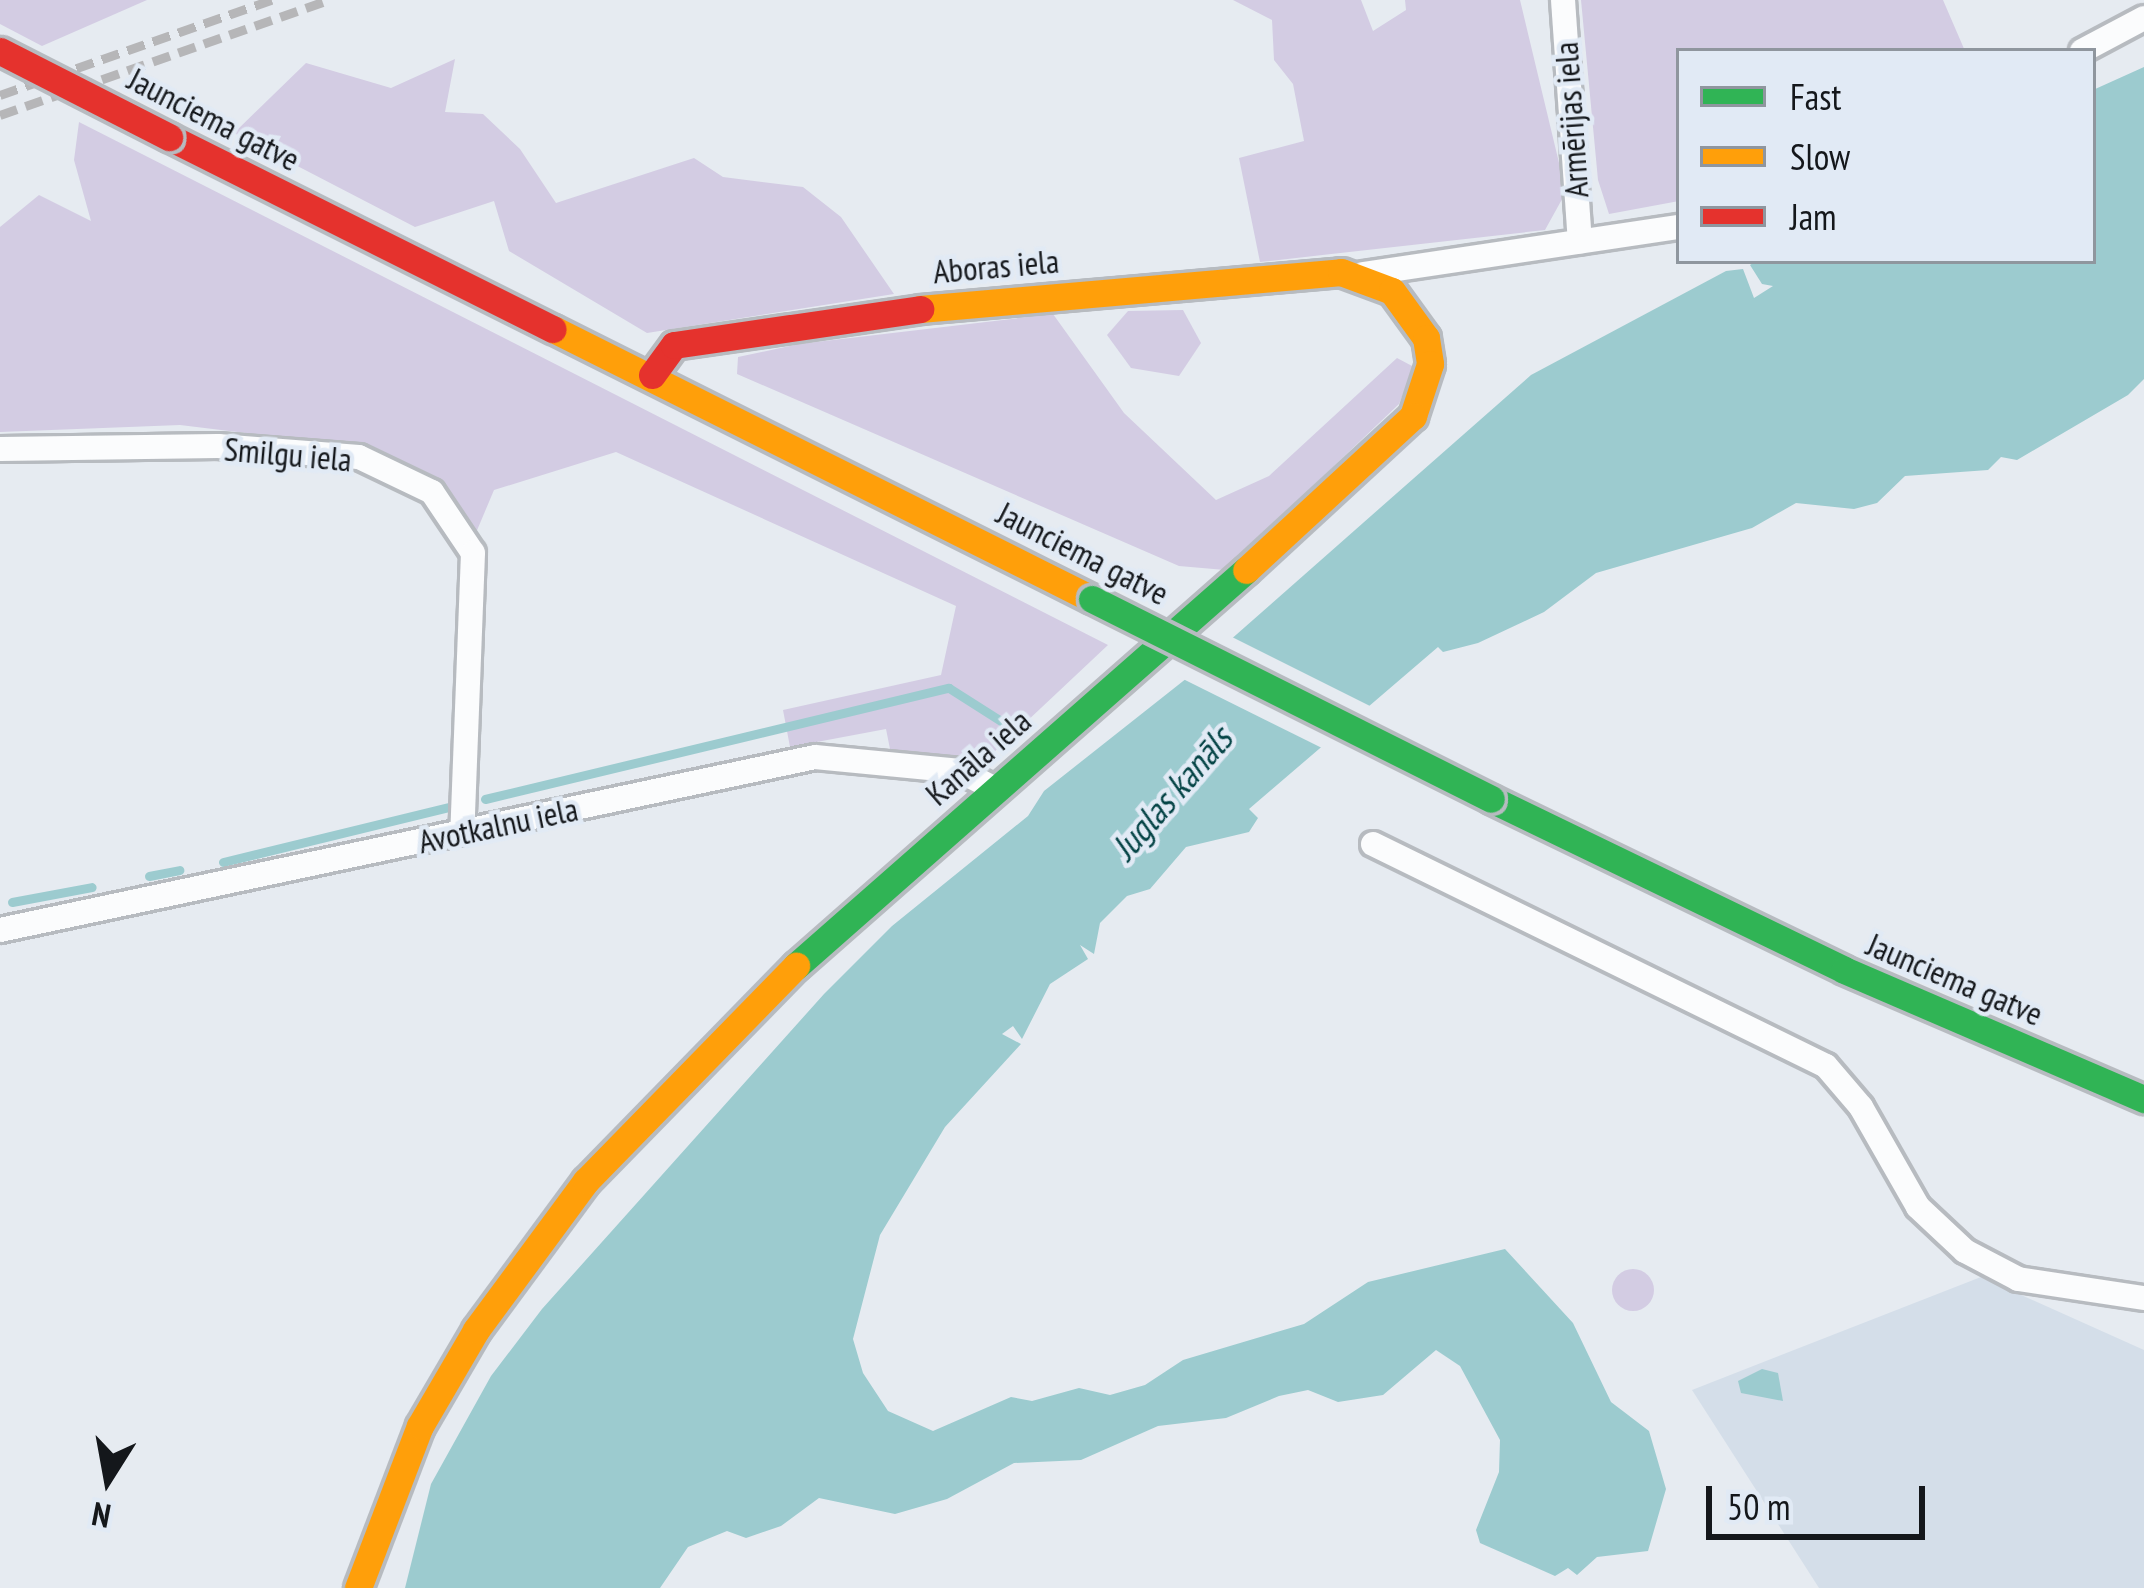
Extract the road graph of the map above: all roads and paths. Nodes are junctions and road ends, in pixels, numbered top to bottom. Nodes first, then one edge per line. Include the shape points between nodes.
1 (1563, 0) edge
2 (2144, 18) edge
3 (2088, 48) edge
4 (0, 51) edge
5 (1676, 227) edge
6 (1580, 241) junction
7 (1363, 274) junction
8 (652, 375) junction
9 (0, 449) edge
10 (995, 789) junction
11 (462, 832) junction
12 (1373, 844) dead end
13 (0, 930) edge
14 (2144, 1100) edge
15 (2144, 1298) edge
16 (358, 1588) edge

1 - 6 street, Armērijas iela
2 - 3 street
4 - 8 street, Jaunciema gatve, bridge
5 - 6 street
6 - 7 street
7 - 8 street, Aboras iela via 954,306 728,336 674,345
7 - 10 street, Kanāla iela via 1392,290 1426,338 1430,364 1413,416 1288,538
8 - 14 street, Jaunciema gatve, bridge via 1491,799 1844,970
9 - 11 street, Smilgu iela via 218,446 358,457 432,492 473,553
10 - 11 street, Avotkalnu iela via 960,771 815,757
10 - 16 street, Kanāla iela via 812,951 586,1181 476,1330 420,1426
11 - 13 street, Avotkalnu iela
12 - 15 street via 1826,1066 1861,1106 1918,1207 1964,1251 2018,1279

